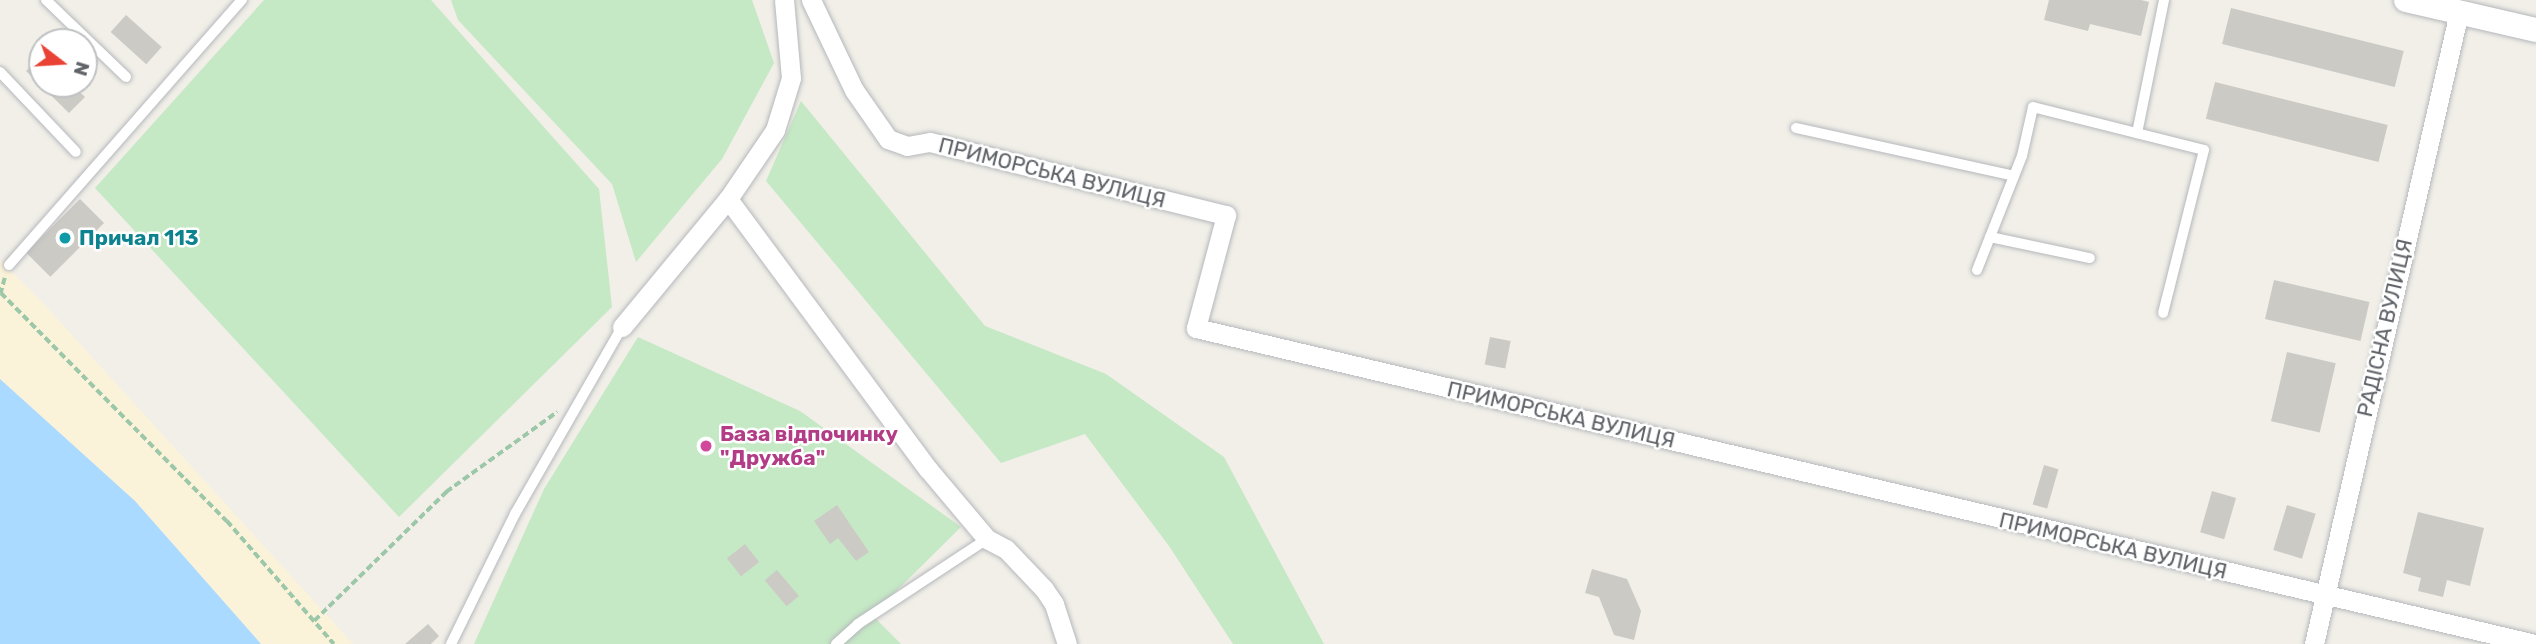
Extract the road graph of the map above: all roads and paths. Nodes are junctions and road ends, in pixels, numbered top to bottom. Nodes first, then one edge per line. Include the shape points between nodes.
1 (46, 0) edge
2 (242, 0) edge
3 (784, 0) edge
4 (811, 0) edge
5 (2164, 0) edge
6 (2406, 0) edge
7 (2459, 12) junction
8 (2536, 30) edge
9 (1, 74) edge
10 (126, 77) dead end
11 (1796, 128) dead end
12 (2137, 133) junction
13 (76, 152) dead end
14 (2014, 176) junction
15 (728, 199) junction
16 (1990, 237) junction
17 (2090, 258) dead end
18 (9, 265) joint
19 (1977, 270) dead end
20 (2163, 313) dead end
21 (622, 327) joint
22 (580, 400) junction
23 (987, 538) junction
24 (2322, 596) junction
25 (314, 622) junction
26 (334, 644) edge
27 (452, 644) edge
28 (836, 644) edge
29 (1067, 644) edge
30 (2314, 644) edge
31 (2535, 644) edge

1 - 10 lane
2 - 18 lane
3 - 15 street via 791,51 784,108 775,130
4 - 24 street, ПРИМОРСЬКА ВУЛИЦЯ via 854,90 888,139 907,146 930,142 1226,215 1196,328
5 - 12 lane
6 - 7 street
7 - 8 street
7 - 24 street, РАДІСНА ВУЛИЦЯ
9 - 13 lane
11 - 14 lane
12 - 14 lane via 2033,107
12 - 20 lane via 2204,150
14 - 16 lane
15 - 21 street
15 - 23 street via 928,469
16 - 17 lane
16 - 19 lane
18 - 25 path via 1,293 227,521
21 - 22 lane
22 - 25 path via 538,422 446,492
22 - 27 lane via 515,514
23 - 28 lane via 858,624
23 - 29 street via 1006,549 1044,589
24 - 30 street, РАДІСНА ВУЛИЦЯ
24 - 31 street, ПРИМОРСЬКА ВУЛИЦЯ
25 - 26 path

